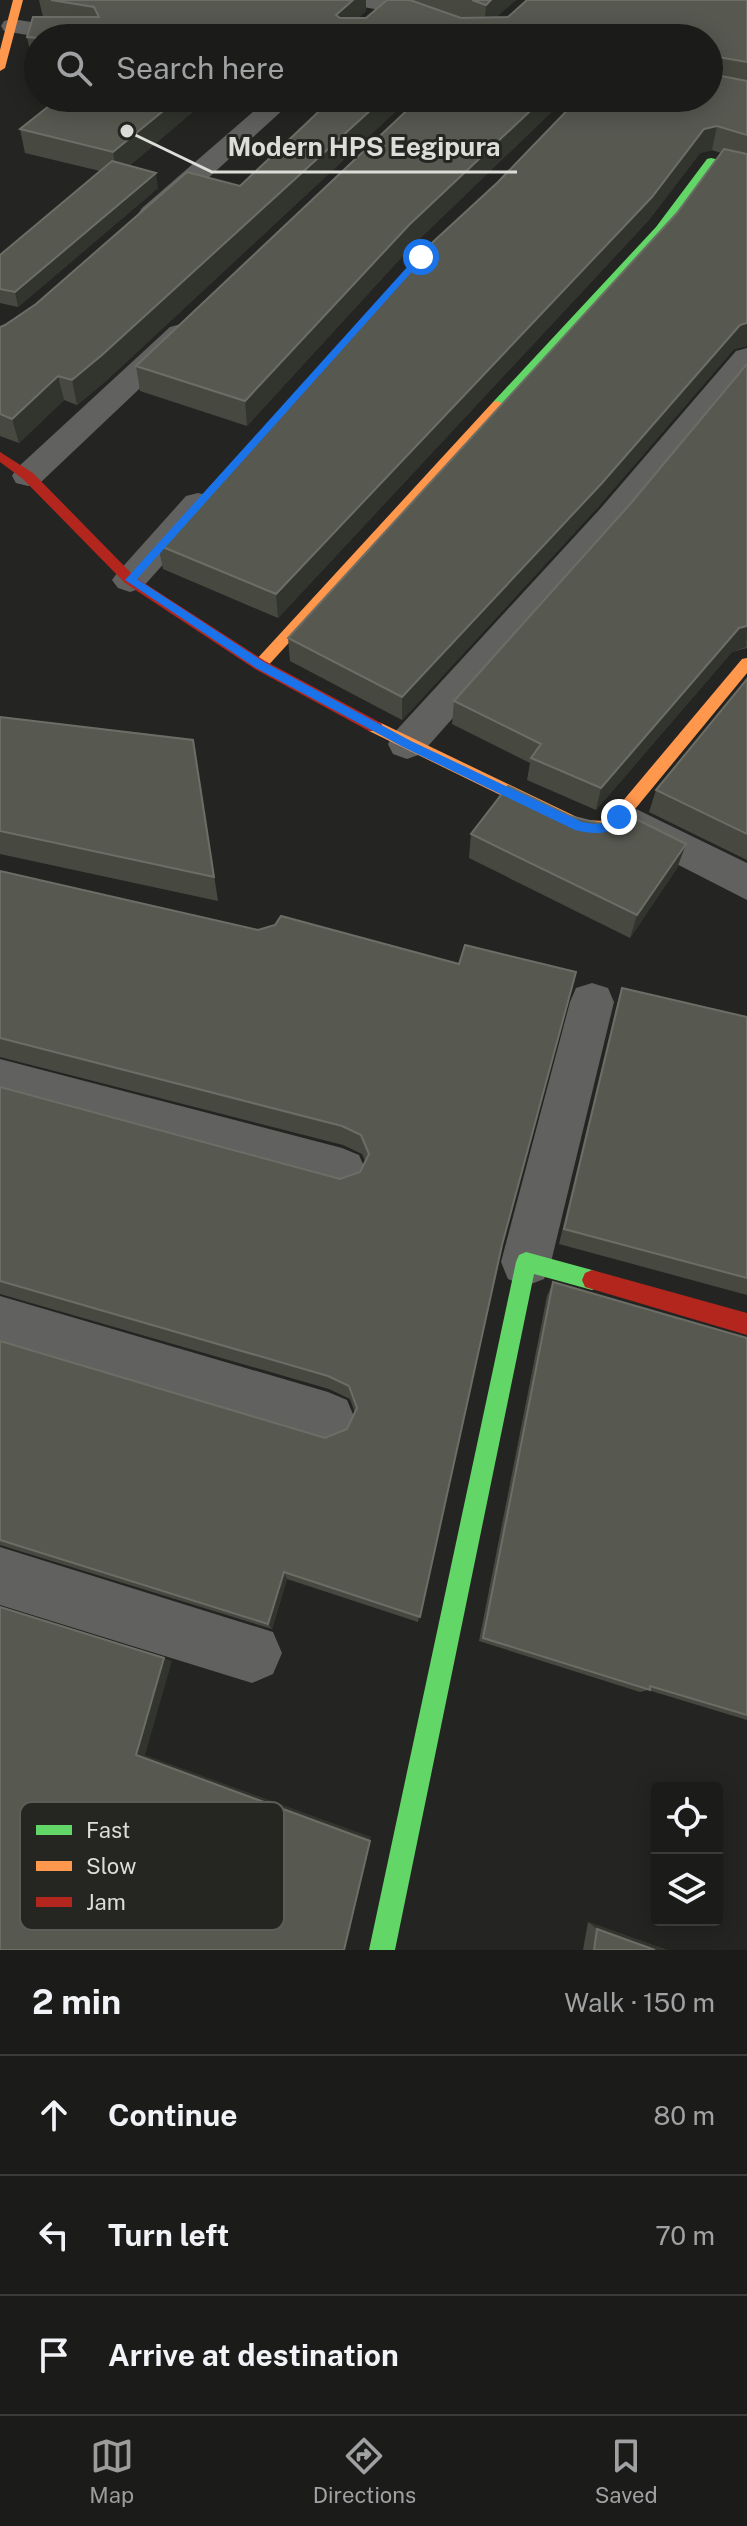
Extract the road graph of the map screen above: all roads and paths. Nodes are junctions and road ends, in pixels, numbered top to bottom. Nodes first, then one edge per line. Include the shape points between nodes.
1 (18, 0) edge
2 (361, 0) edge
3 (390, 5) junction
4 (371, 22) edge
5 (454, 24) edge
6 (12, 26) junction
7 (24, 28) edge
8 (0, 68) edge
9 (268, 112) edge
10 (747, 169) edge
11 (134, 229) edge
12 (202, 313) edge
13 (747, 357) edge
14 (0, 456) edge
15 (28, 476) junction
16 (213, 487) edge
17 (130, 580) junction
18 (747, 663) edge
19 (260, 665) junction
20 (407, 744) junction
21 (619, 817) junction
22 (747, 883) edge
23 (592, 1002) dead end
24 (0, 1080) edge
25 (342, 1171) dead end
26 (526, 1262) junction
27 (0, 1322) edge
28 (747, 1324) edge
29 (328, 1419) dead end
30 (0, 1576) edge
31 (252, 1653) dead end
32 (382, 1950) edge

1 - 6 street
2 - 3 street
3 - 4 street
3 - 5 street
6 - 7 street
6 - 8 street
9 - 11 street
10 - 19 street via 711,161 660,229
12 - 15 street
13 - 20 street via 612,517
14 - 15 street
15 - 17 street
16 - 17 street
17 - 19 street
18 - 21 street
19 - 20 street
20 - 21 street via 580,826 611,826
21 - 22 street
23 - 26 street
24 - 25 street
26 - 28 street
26 - 32 street
27 - 29 street
30 - 31 street

